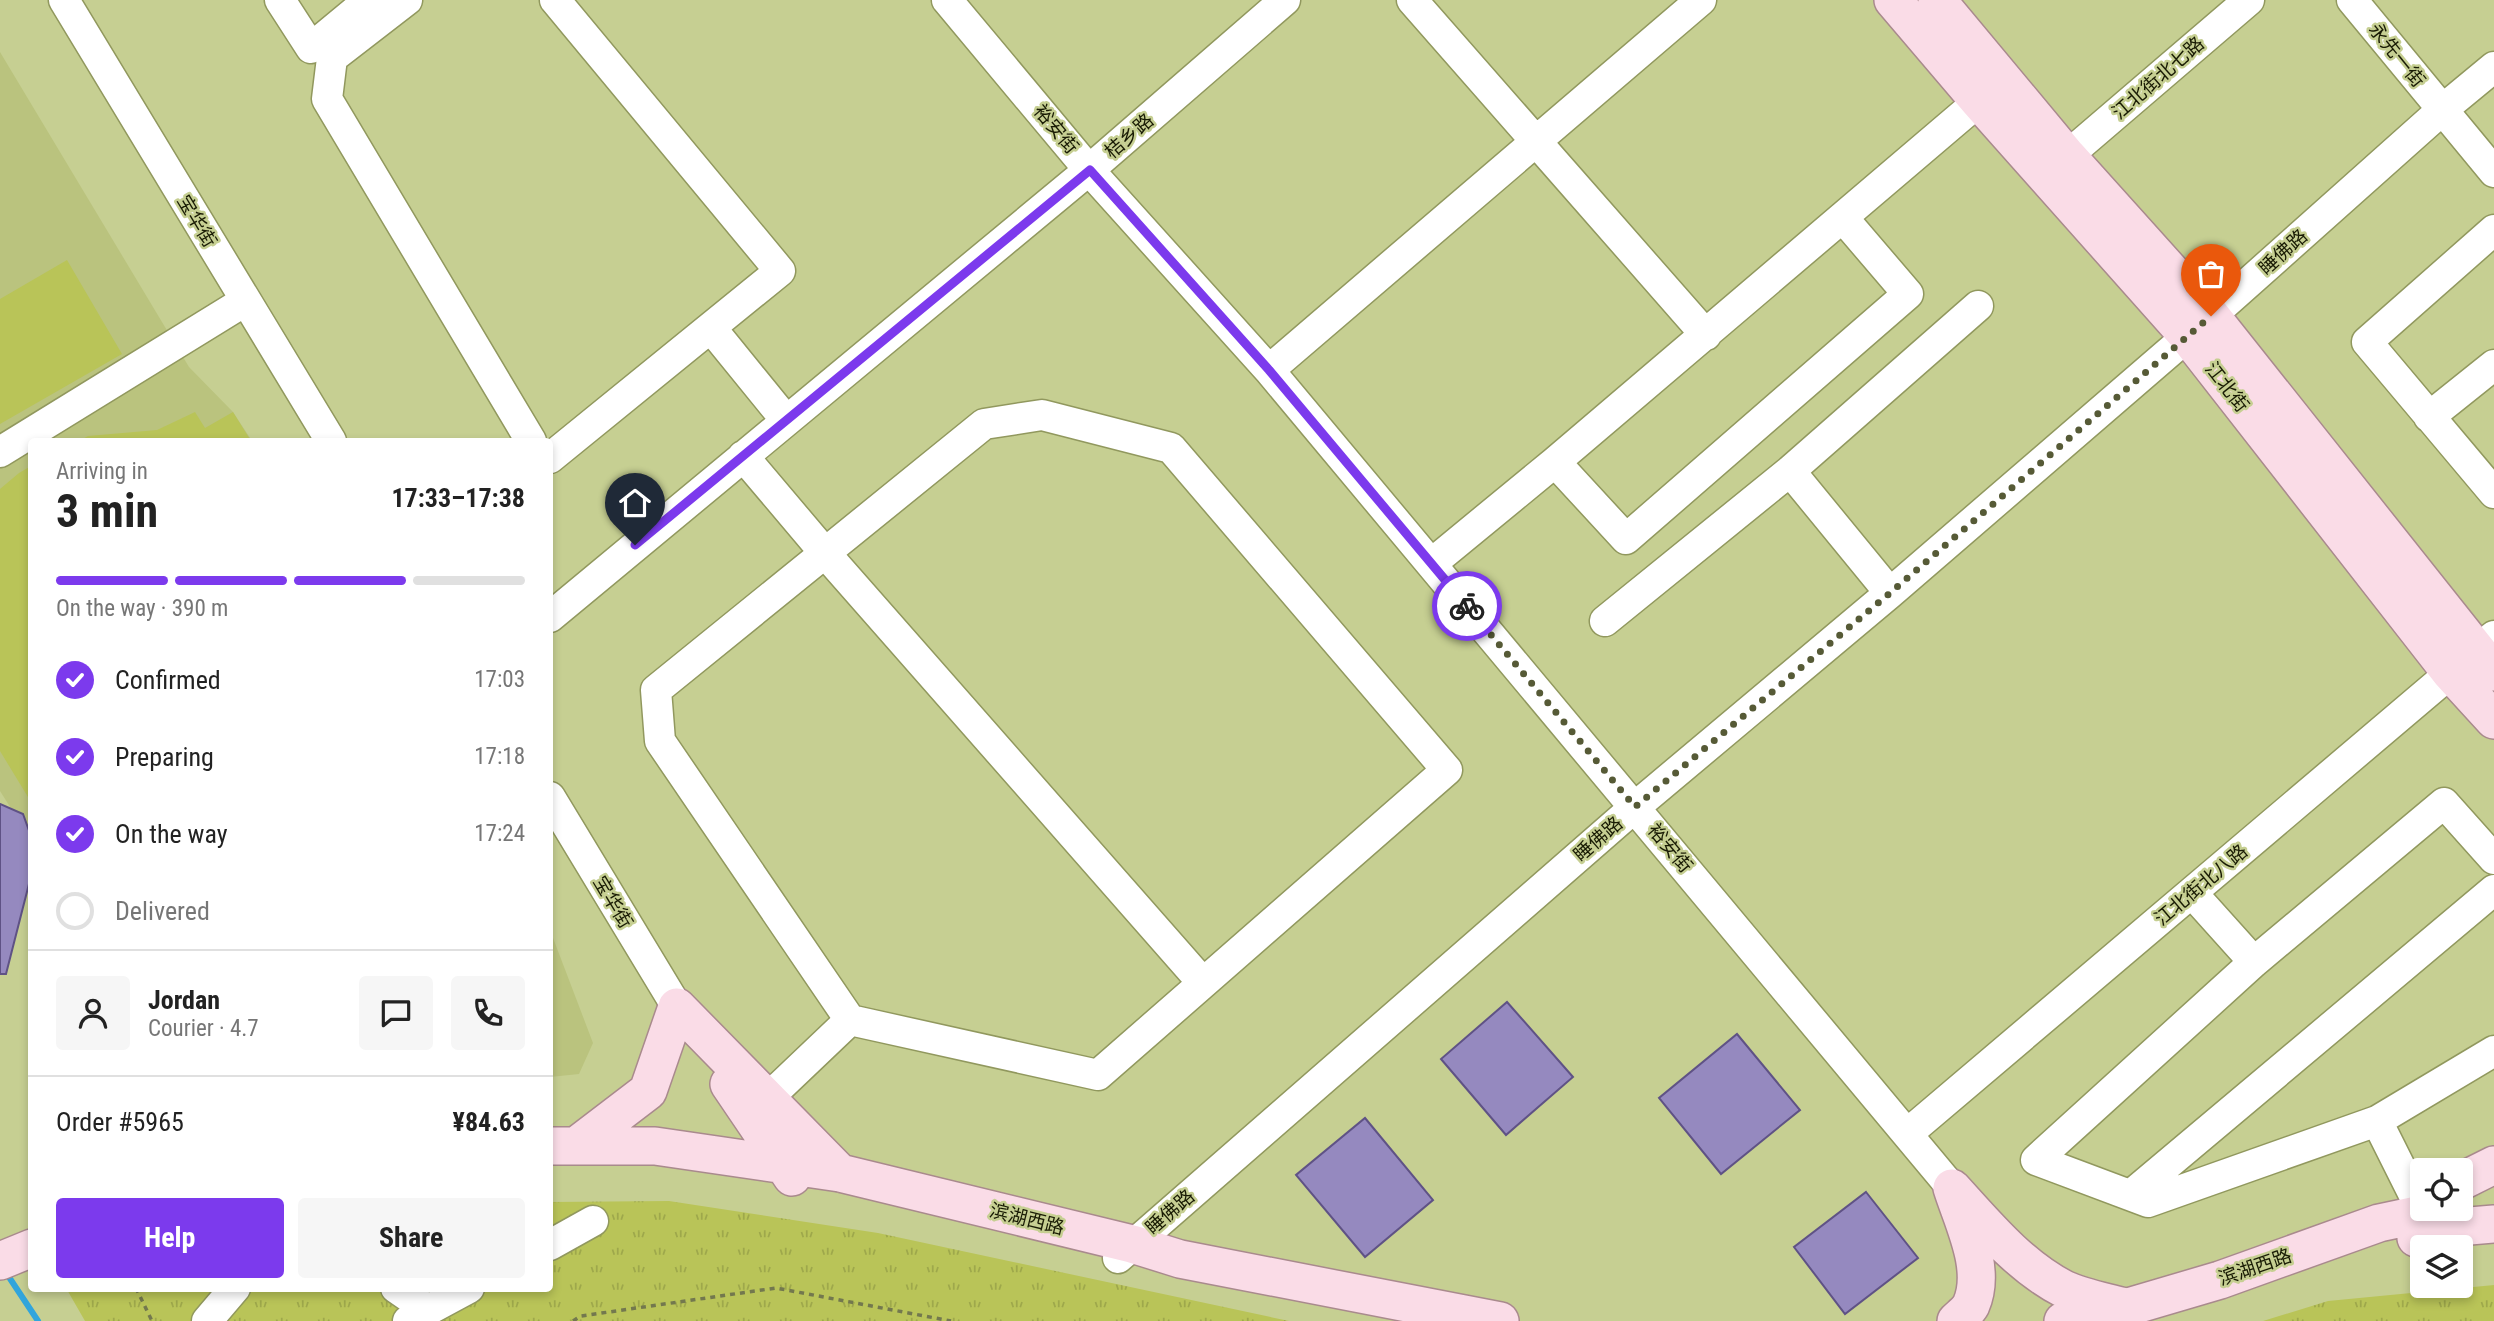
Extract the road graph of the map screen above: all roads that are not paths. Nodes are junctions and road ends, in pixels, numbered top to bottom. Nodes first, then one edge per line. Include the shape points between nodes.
1 (64, 0) edge
2 (281, 0) edge
3 (369, 0) edge
4 (407, 0) edge
5 (555, 0) edge
6 (947, 0) edge
7 (1284, 0) edge
8 (1412, 0) edge
9 (1701, 0) edge
10 (1893, 0) edge
11 (1937, 0) edge
12 (2249, 0) edge
13 (2352, 0) edge
14 (2494, 67) edge
15 (1979, 101) junction
16 (2442, 110) junction
17 (1537, 142) junction
18 (2067, 156) junction
19 (1090, 170) junction
20 (2494, 172) edge
21 (1843, 218) junction
22 (2494, 230) edge
23 (245, 301) junction
24 (1978, 306) dead end
25 (2199, 326) junction
26 (710, 328) junction
27 (1706, 335) junction
28 (2494, 365) edge
29 (1269, 370) junction
30 (2429, 417) junction
31 (785, 419) junction
32 (329, 438) edge
33 (529, 438) edge
34 (0, 452) edge
35 (553, 456) edge
36 (743, 456) junction
37 (1555, 463) junction
38 (1790, 471) junction
39 (2494, 493) edge
40 (825, 553) junction
41 (1432, 564) junction
42 (1890, 593) junction
43 (553, 614) edge
44 (1605, 621) dead end
45 (2479, 658) edge
46 (2494, 720) edge
47 (553, 802) edge
48 (1635, 807) junction
49 (2494, 859) edge
50 (2494, 890) edge
51 (2192, 893) junction
52 (2254, 962) junction
53 (1203, 983) junction
54 (677, 1007) junction
55 (850, 1020) junction
56 (2494, 1051) edge
57 (767, 1099) junction
58 (2376, 1121) junction
59 (1908, 1134) junction
60 (558, 1151) edge
61 (624, 1154) junction
62 (2494, 1165) edge
63 (790, 1173) junction
64 (840, 1173) junction
65 (2410, 1176) edge
66 (2473, 1176) edge
67 (1952, 1188) junction
68 (2131, 1195) junction
69 (2494, 1201) edge
70 (2473, 1204) edge
71 (2410, 1217) edge
72 (593, 1221) dead end
73 (2494, 1224) edge
74 (28, 1226) edge
75 (2383, 1234) junction
76 (0, 1237) edge
77 (2494, 1242) edge
78 (553, 1243) edge
79 (28, 1250) edge
80 (1125, 1252) junction
81 (0, 1261) edge
82 (232, 1292) edge
83 (399, 1292) edge
84 (461, 1292) edge
85 (2138, 1314) edge
86 (418, 1315) edge
87 (207, 1321) edge
88 (1419, 1321) edge
89 (1500, 1321) edge
90 (1956, 1321) edge
91 (2063, 1321) edge

1 - 23 street, 宝华街
2 - 3 street via 311,48
4 - 33 street via 332,58 327,99
5 - 26 street via 780,271
6 - 19 street, 裕安街
7 - 19 street, 桔乡路
8 - 17 street
9 - 17 street
10 - 15 main road, 江北街
11 - 18 main road, 江北街
12 - 18 street, 江北街北七路
13 - 16 street, 永先一街
14 - 16 street, 睡佛路
15 - 21 street
15 - 25 main road, 江北街
16 - 20 street, 永先一街
16 - 25 street, 睡佛路
17 - 27 street
17 - 29 street
18 - 25 main road, 江北街
19 - 29 street, 裕安街
19 - 31 street, 桔乡路
21 - 27 street
21 - 37 street via 1908,294 1626,539
22 - 30 street via 2367,342
23 - 32 street, 宝华街
23 - 34 street
24 - 38 street
25 - 42 street, 睡佛路
25 - 45 main road, 江北街
26 - 31 street
26 - 35 street
27 - 37 street
28 - 30 street
29 - 41 street, 裕安街
30 - 39 street
31 - 36 street, 桔乡路
36 - 40 street
36 - 43 street, 桔乡路
37 - 41 street
38 - 42 street
38 - 44 street
40 - 53 street
40 - 53 street via 984,424 1042,415 1171,448 1447,770
40 - 55 street via 656,690 660,741
41 - 48 street, 裕安街
42 - 48 street, 睡佛路
45 - 46 main road, 江北街
45 - 51 street, 江北街北八路
47 - 54 street, 宝华街
48 - 59 street, 裕安街
48 - 80 street, 睡佛路
49 - 52 street via 2444,803
50 - 68 street
51 - 52 street
51 - 59 street, 江北街北八路
52 - 68 street via 2036,1160
53 - 55 street via 1098,1075
54 - 57 main road
54 - 60 main road via 648,1091
54 - 61 main road via 667,1098
54 - 63 main road
55 - 57 street
56 - 58 street
57 - 64 main road
58 - 65 street
58 - 68 street via 2148,1202
59 - 67 street, 裕安街
60 - 61 main road, 滨湖西路
61 - 63 main road, 滨湖西路 via 655,1146
62 - 66 main road
63 - 64 main road, 滨湖西路
63 - 80 main road, 滨湖西路 via 837,1188
64 - 80 main road, 滨湖西路
67 - 85 main road via 2033,1269 2065,1289
67 - 90 main road via 1975,1261 1976,1286 1970,1307
69 - 70 main road
71 - 75 main road, 滨湖西路
72 - 78 street
73 - 75 main road, 滨湖西路
74 - 76 main road
75 - 77 main road
75 - 85 main road, 滨湖西路 via 2220,1280
79 - 81 main road
80 - 88 main road, 滨湖西路 via 1176,1274
80 - 89 main road, 滨湖西路
82 - 87 street
83 - 86 street
84 - 86 street
85 - 91 main road, 滨湖西路

